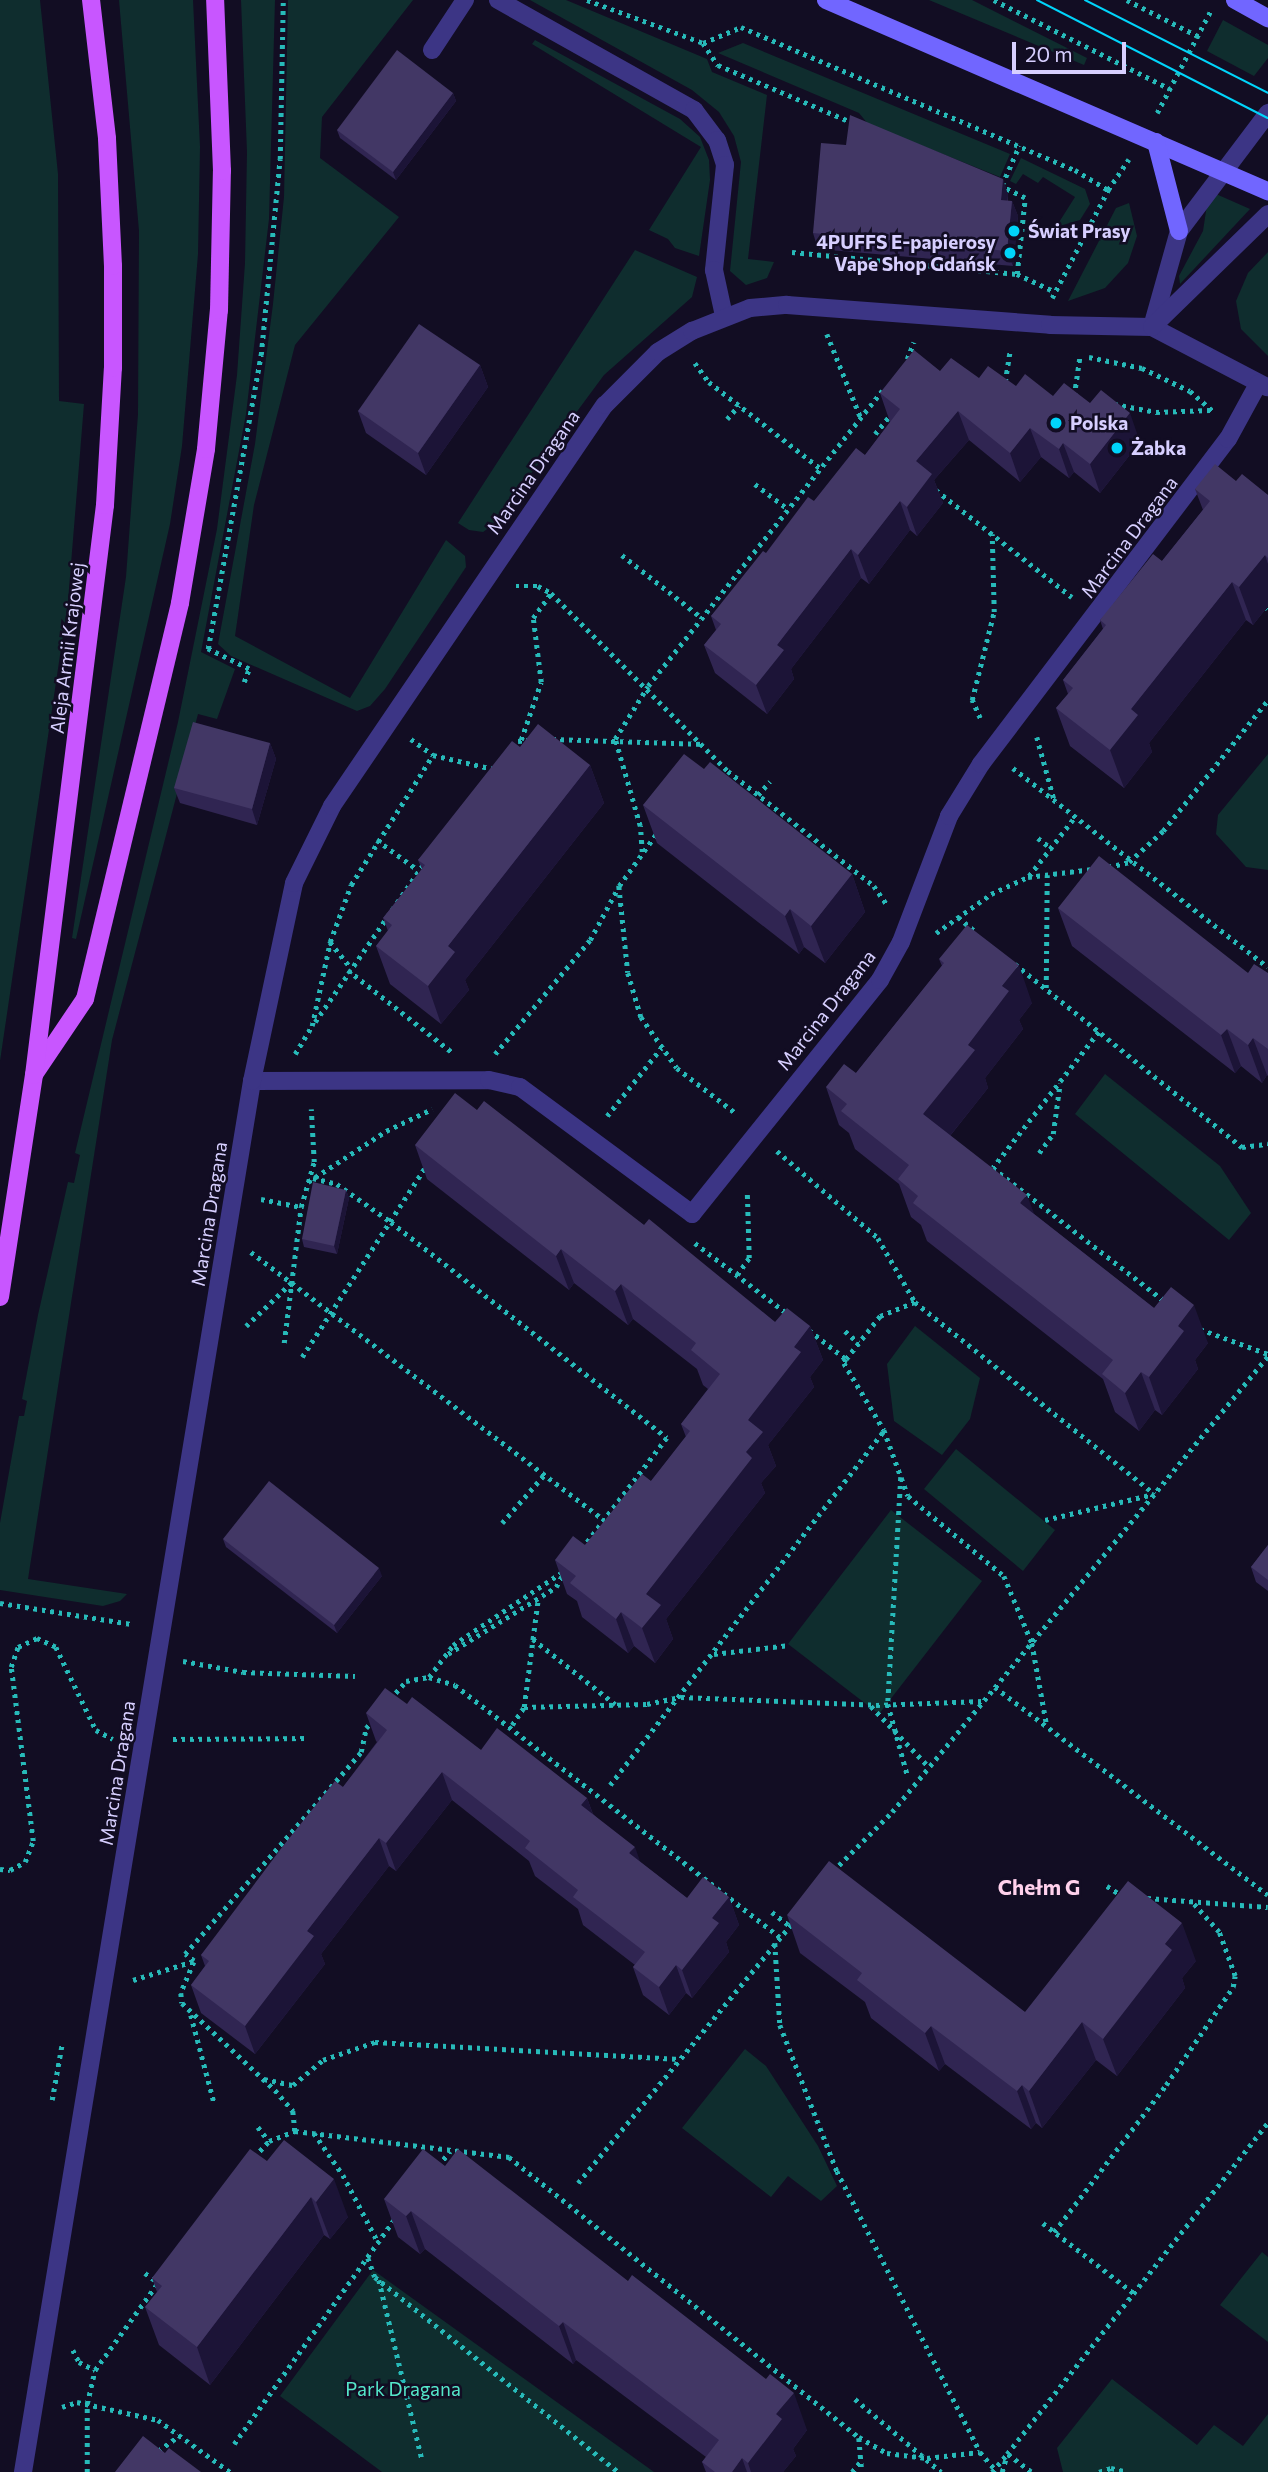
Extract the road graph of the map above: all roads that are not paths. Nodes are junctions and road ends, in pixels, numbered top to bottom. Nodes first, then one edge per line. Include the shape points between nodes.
1 (91, 0) edge
2 (215, 0) edge
3 (465, 0) edge
4 (498, 0) edge
5 (825, 0) edge
6 (1235, 0) edge
7 (1268, 18) edge
8 (432, 50) dead end
9 (1268, 113) edge
10 (1156, 142) junction
11 (1222, 172) junction
12 (1268, 191) edge
13 (1268, 214) edge
14 (1179, 231) junction
15 (724, 316) junction
16 (1152, 327) junction
17 (1263, 386) edge
18 (34, 1075) junction
19 (252, 1081) junction
20 (0, 1297) edge
21 (23, 2472) edge

1 - 18 main road, Aleja Armii Krajowej via 107,138 113,368 89,651
2 - 18 main road via 222,172 219,310 206,449 180,603 85,999
3 - 8 street
4 - 15 street via 694,110 717,140 725,165 714,270
5 - 10 street
6 - 7 street
9 - 11 street
10 - 11 street
10 - 14 street
11 - 12 street
11 - 14 street
13 - 16 street
14 - 16 street
15 - 16 street, Marcina Dragana via 787,305 1050,325
15 - 19 street, Marcina Dragana via 659,352 605,405 332,806 291,894
16 - 17 street, Marcina Dragana
17 - 19 street, Marcina Dragana via 949,816 901,942 880,980 692,1214 520,1087 480,1076
18 - 20 main road, Aleja Armii Krajowej
19 - 21 street, Marcina Dragana

